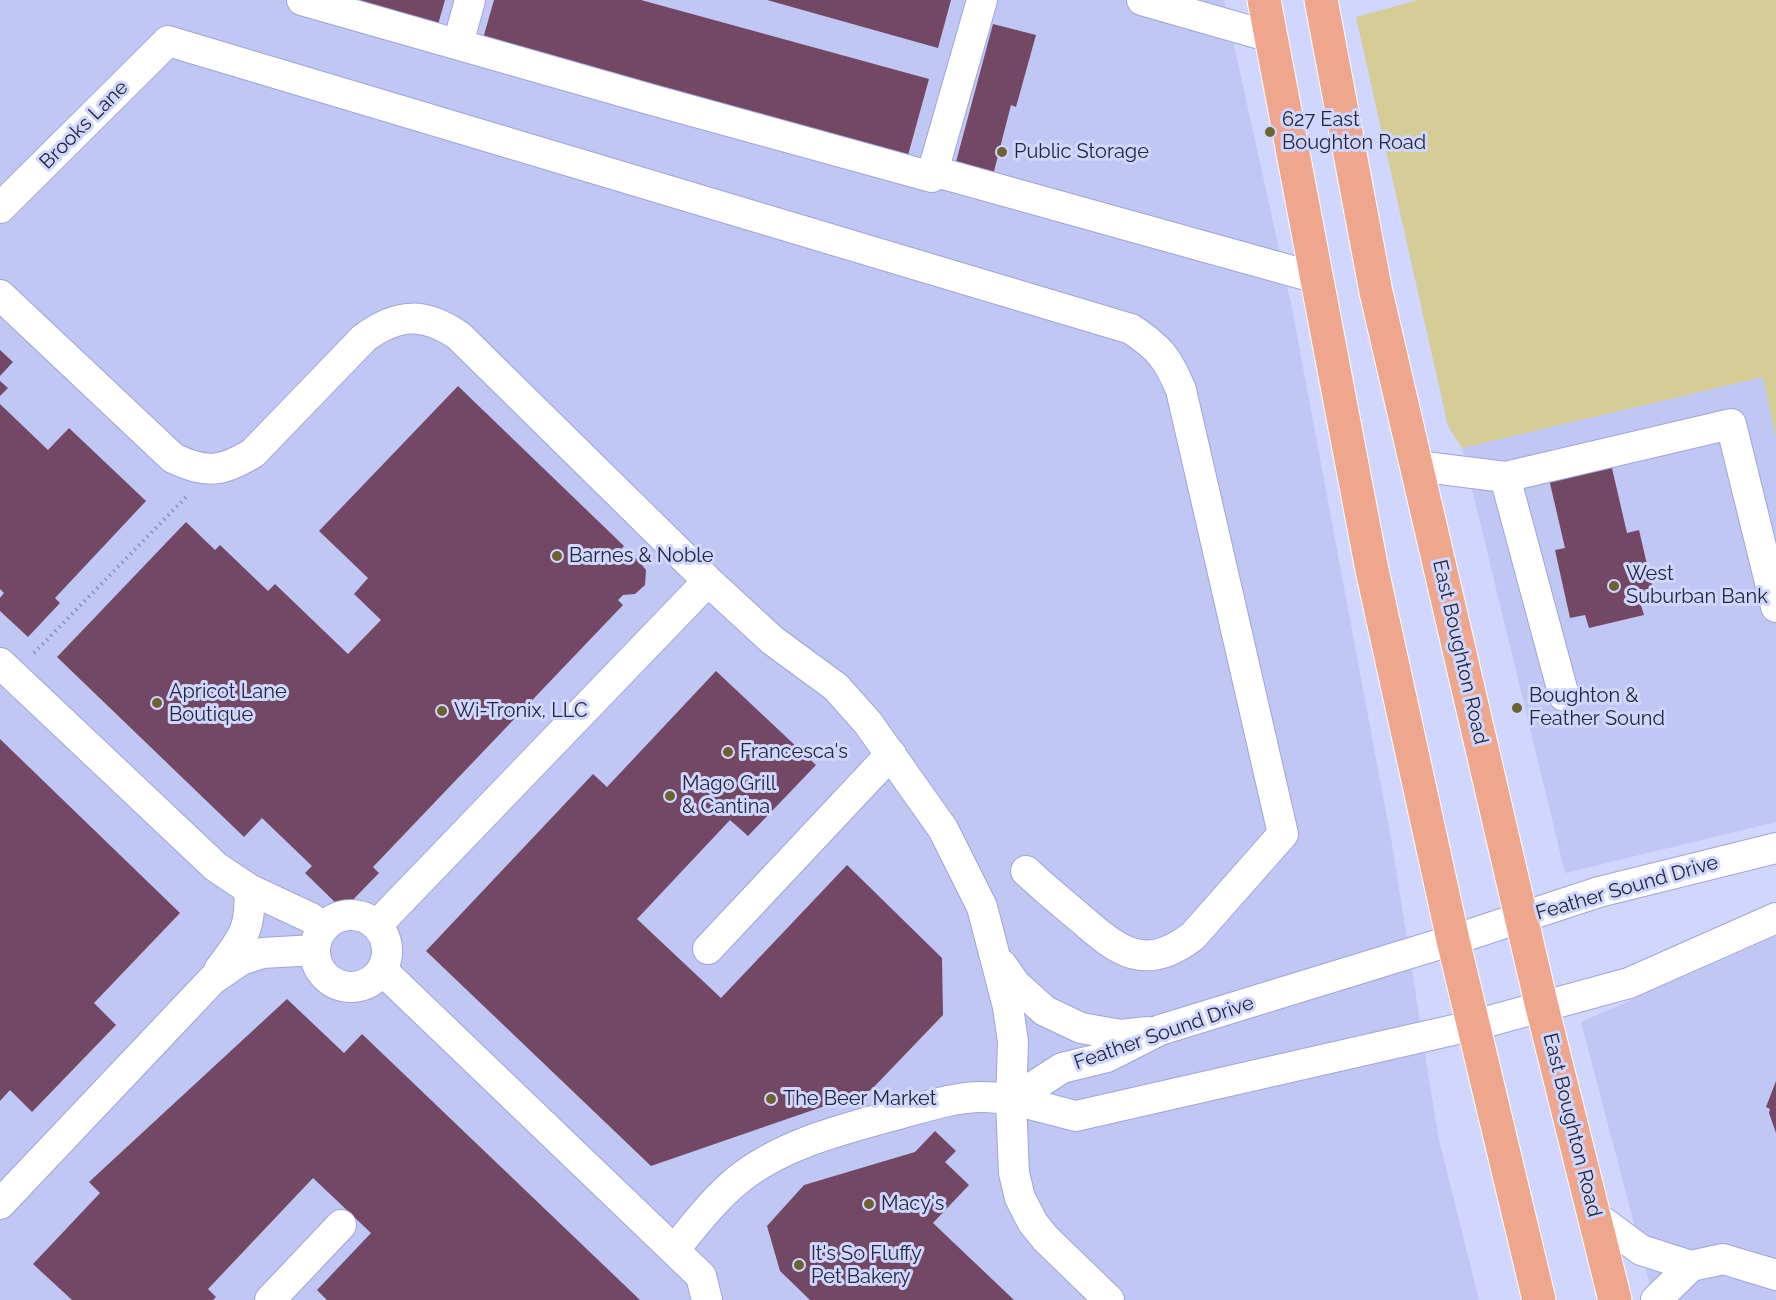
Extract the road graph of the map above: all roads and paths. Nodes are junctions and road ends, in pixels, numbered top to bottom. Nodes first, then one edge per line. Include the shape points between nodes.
1 (302, 0) edge
2 (470, 0) edge
3 (982, 0) edge
4 (1142, 0) edge
5 (1264, 0) edge
6 (1321, 0) edge
7 (1271, 37) junction
8 (458, 44) junction
9 (933, 171) junction
10 (0, 208) edge
11 (1317, 278) junction
12 (0, 295) edge
13 (1417, 466) junction
14 (214, 469) junction
15 (1506, 477) junction
16 (708, 581) junction
17 (1776, 607) edge
18 (6, 669) edge
19 (1564, 696) dead end
20 (891, 754) junction
21 (1776, 848) edge
22 (1026, 871) dead end
23 (249, 889) junction
24 (1522, 918) junction
25 (1776, 918) edge
26 (377, 925) junction
27 (319, 939) junction
28 (1453, 940) junction
29 (708, 949) dead end
30 (994, 953) junction
31 (382, 970) junction
32 (213, 979) junction
33 (1542, 1007) junction
34 (1475, 1025) junction
35 (1160, 1030) junction
36 (1011, 1101) junction
37 (0, 1204) edge
38 (1595, 1216) junction
39 (341, 1225) dead end
40 (674, 1250) junction
41 (1691, 1266) junction
42 (1776, 1275) edge
43 (270, 1300) edge
44 (707, 1300) edge
45 (1108, 1300) edge
46 (1539, 1300) edge
47 (1615, 1300) edge
48 (1656, 1300) edge

1 - 8 street
2 - 8 street
3 - 9 street
4 - 7 street
5 - 7 main road
6 - 13 main road, East Boughton Road via 1376,292
7 - 11 main road
8 - 9 street via 932,177
9 - 11 street
10 - 22 street, Brooks Lane via 168,41 1131,329 1154,344 1171,365 1181,390 1283,834 1193,936 1159,955 1138,955 1119,949
11 - 28 main road via 1372,570
12 - 14 street via 173,458 192,467
13 - 15 street
13 - 24 main road, East Boughton Road
14 - 16 street via 234,464 252,453 364,338 401,319 422,318 442,324 459,336
14 - 18 path
15 - 17 street via 1731,424
15 - 19 street
16 - 20 street via 772,640 836,687
16 - 26 street
18 - 23 street via 216,867
20 - 29 street
20 - 30 street via 943,829 982,907
21 - 24 street, Feather Sound Drive via 1599,892
23 - 27 street via 311,918
23 - 32 street via 248,925
24 - 28 street, Feather Sound Drive
24 - 33 main road, East Boughton Road
25 - 33 street via 1629,983
26 - 27 street via 367,918 343,915 332,920
26 - 31 street via 387,947
27 - 31 street via 317,962 322,972 341,985 364,984
27 - 32 street via 242,960
28 - 34 main road
28 - 35 street, Feather Sound Drive
30 - 35 street via 1016,986 1045,1011 1072,1024 1120,1035
30 - 36 street via 1013,1042
31 - 40 street
32 - 37 street
33 - 34 street
33 - 38 main road, East Boughton Road
34 - 36 street via 1076,1116
34 - 46 main road
35 - 36 street, Feather Sound Drive via 1107,1057 1062,1068
36 - 40 street via 982,1097 944,1102 816,1139 774,1156 739,1179
36 - 45 street via 1014,1173 1020,1197 1045,1238
38 - 41 street via 1641,1250
38 - 47 main road, East Boughton Road
39 - 43 street
40 - 44 street via 701,1276
41 - 42 street via 1723,1259
41 - 48 street

